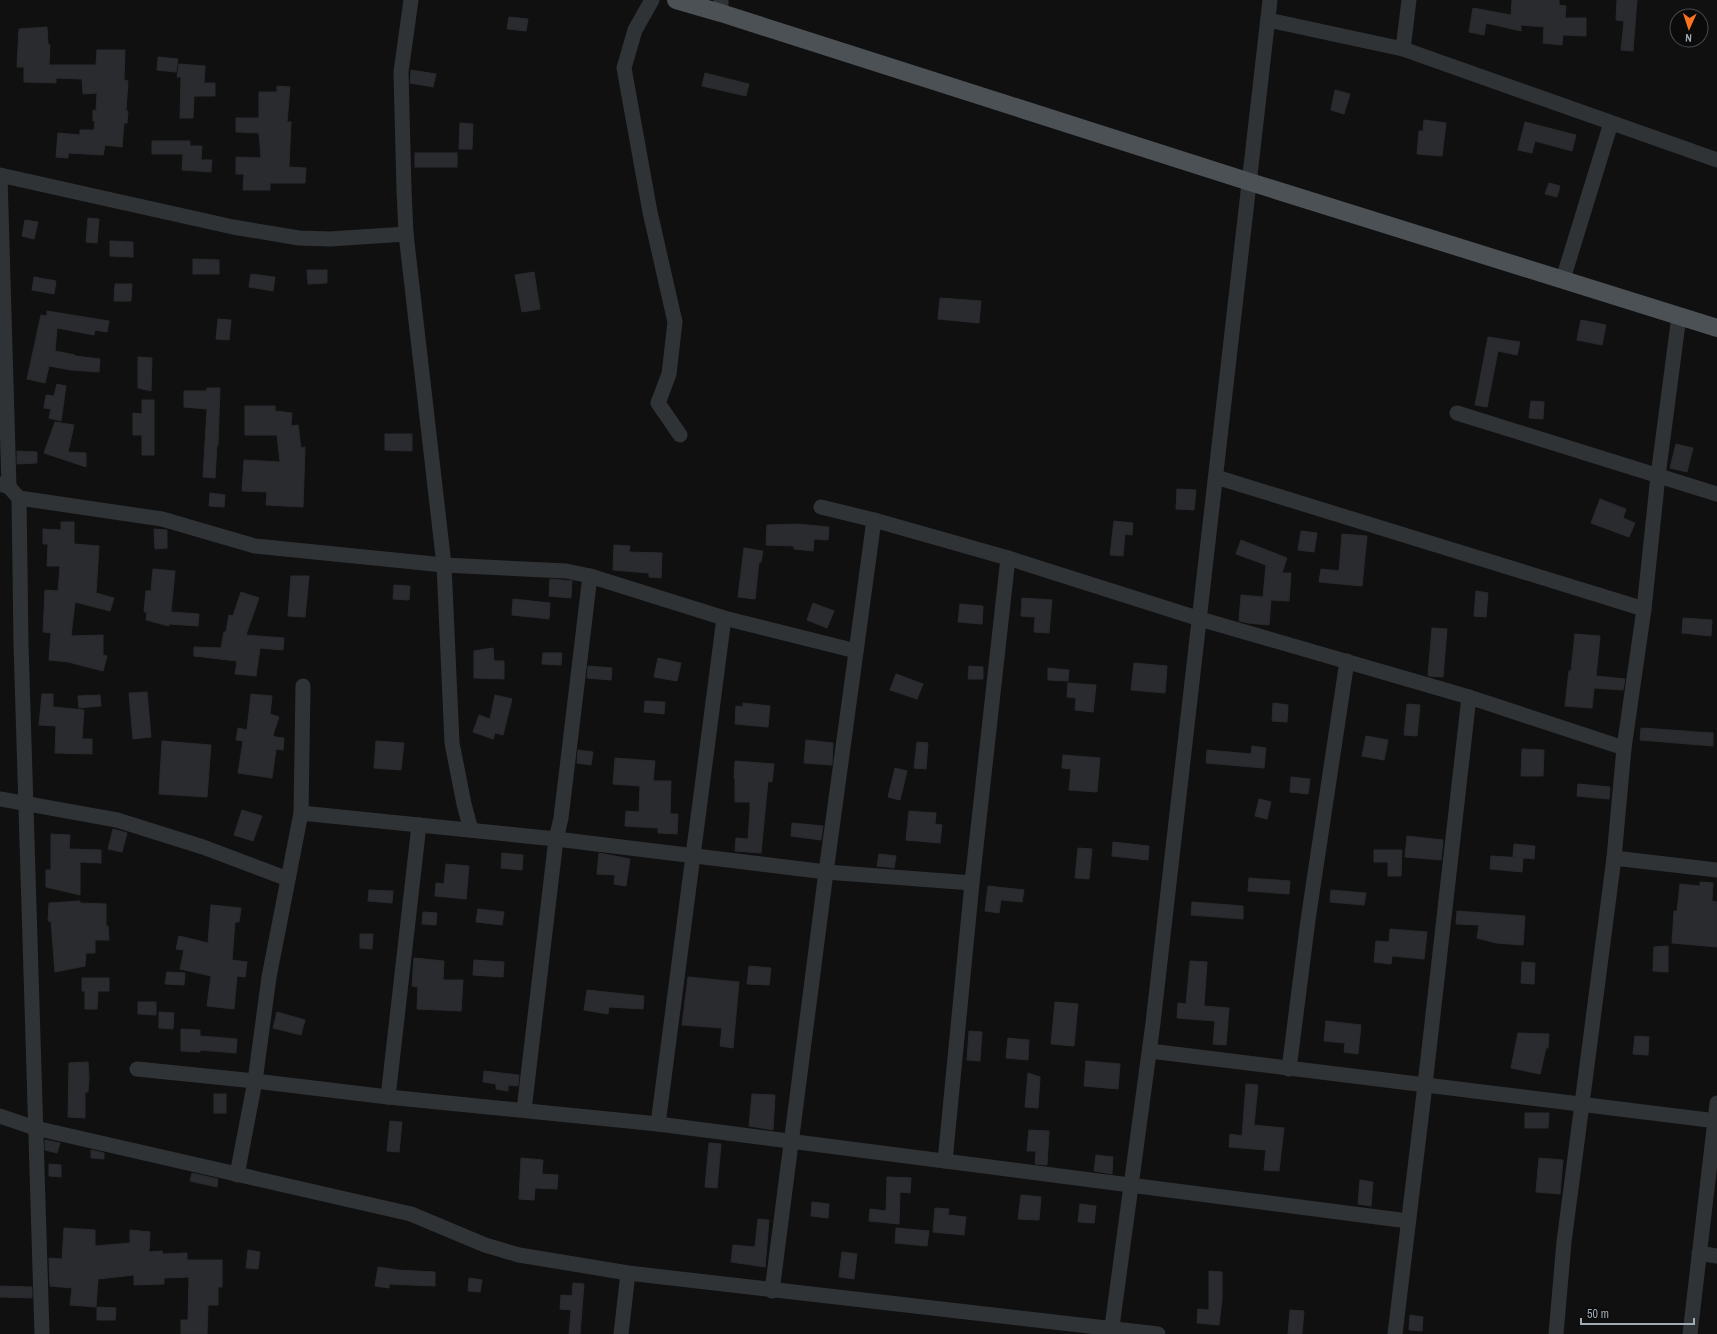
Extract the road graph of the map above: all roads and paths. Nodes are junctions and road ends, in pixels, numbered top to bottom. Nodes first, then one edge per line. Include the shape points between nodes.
1 (411, 0) edge
2 (652, 0) edge
3 (676, 0) edge
4 (1270, 0) edge
5 (1409, 0) edge
6 (721, 6) edge
7 (1268, 20) junction
8 (1403, 49) junction
9 (1611, 123) junction
10 (1717, 160) edge
11 (0, 175) edge
12 (1250, 182) junction
13 (406, 234) junction
14 (1562, 279) junction
15 (1679, 316) junction
16 (1717, 328) edge
17 (1457, 413) dead end
18 (680, 435) dead end
19 (1658, 476) junction
20 (1216, 477) junction
21 (10, 490) edge
22 (1717, 494) edge
23 (821, 507) dead end
24 (874, 520) junction
25 (1008, 558) junction
26 (444, 565) junction
27 (590, 576) junction
28 (1644, 608) junction
29 (724, 618) junction
30 (1200, 619) junction
31 (856, 651) junction
32 (1347, 661) junction
33 (304, 686) dead end
34 (1469, 697) junction
35 (1624, 748) junction
36 (0, 799) edge
37 (25, 804) junction
38 (301, 813) junction
39 (419, 825) junction
40 (471, 830) junction
41 (556, 839) junction
42 (693, 855) junction
43 (1614, 858) junction
44 (1717, 870) edge
45 (826, 872) junction
46 (288, 879) junction
47 (972, 883) junction
48 (1150, 1051) junction
49 (137, 1069) dead end
50 (1289, 1069) junction
51 (255, 1081) junction
52 (1426, 1085) junction
53 (388, 1097) junction
54 (1717, 1103) edge
55 (1582, 1105) junction
56 (524, 1110) junction
57 (0, 1116) edge
58 (1716, 1121) edge
59 (658, 1124) junction
60 (35, 1128) junction
61 (790, 1142) junction
62 (945, 1161) junction
63 (238, 1175) junction
64 (1132, 1184) junction
65 (1408, 1221) junction
66 (1699, 1253) junction
67 (1717, 1256) edge
68 (628, 1273) junction
69 (772, 1291) junction
70 (1112, 1331) edge
71 (42, 1334) edge
72 (621, 1334) edge
73 (1158, 1334) edge
74 (1395, 1334) edge
75 (1556, 1334) edge
76 (1690, 1334) edge

1 - 13 street via 401,72
2 - 18 street via 635,30 624,68 650,212 675,322 670,374 658,403
3 - 6 main road
4 - 7 street
5 - 8 street
6 - 12 main road
7 - 8 street
7 - 12 street
8 - 9 street
9 - 10 street
9 - 14 street
11 - 13 street via 233,227 299,238 330,239
11 - 21 street
12 - 14 main road
12 - 20 street
13 - 26 street
14 - 15 main road
15 - 16 main road
15 - 19 street
17 - 19 street
19 - 22 street
19 - 28 street
20 - 28 street
20 - 30 street
21 - 26 street via 162,519 255,546
21 - 37 street via 21,644
23 - 24 street
24 - 25 street
24 - 31 street
25 - 30 street
25 - 47 street
26 - 27 street via 566,571
26 - 40 street via 452,743
27 - 29 street
27 - 41 street via 561,818
28 - 35 street
29 - 31 street
29 - 42 street
30 - 32 street
30 - 48 street
31 - 45 street
32 - 34 street
32 - 50 street via 1308,920
33 - 38 street
34 - 35 street
34 - 52 street
35 - 43 street
36 - 37 street
37 - 46 street via 117,820 203,847
37 - 60 street via 32,964
38 - 39 street
38 - 46 street
39 - 40 street
39 - 53 street
40 - 41 street
41 - 42 street
41 - 56 street
42 - 45 street
42 - 59 street
43 - 44 street
43 - 55 street
45 - 47 street
45 - 61 street
46 - 51 street via 269,977
47 - 62 street
48 - 50 street
48 - 64 street
49 - 51 street
50 - 52 street
51 - 53 street
51 - 63 street
52 - 55 street
52 - 65 street
53 - 56 street
54 - 58 street
55 - 58 street
55 - 75 street via 1564,1242
56 - 59 street
57 - 60 street
58 - 66 street
59 - 61 street
60 - 63 street
60 - 71 street
61 - 62 street
61 - 69 street
62 - 64 street
63 - 68 street via 411,1214 485,1245 519,1255
64 - 65 street
64 - 70 street
65 - 74 street
66 - 67 street
66 - 76 street
68 - 69 street
68 - 72 street
69 - 70 street
70 - 73 street

